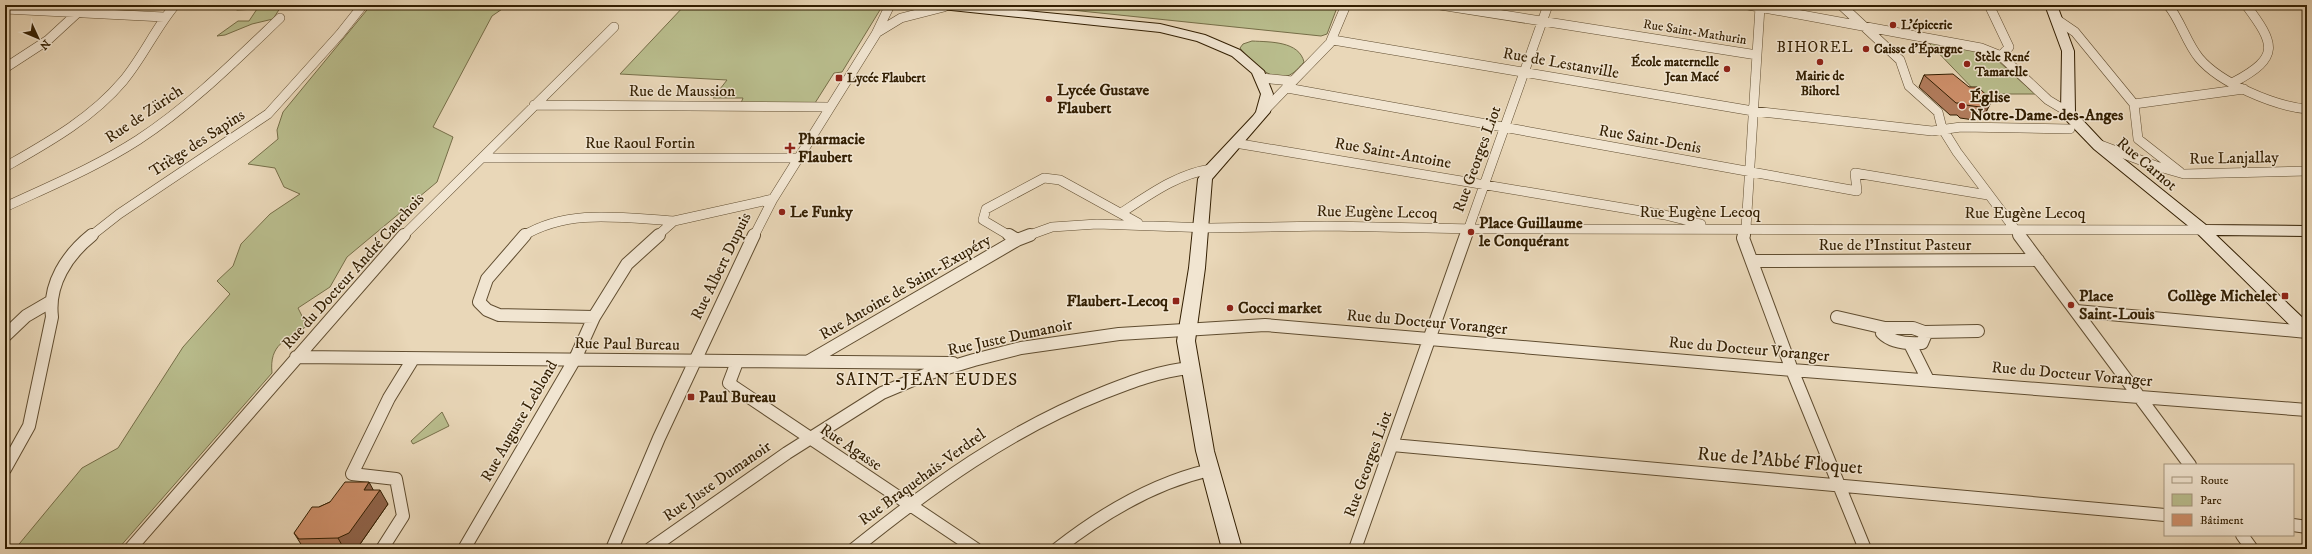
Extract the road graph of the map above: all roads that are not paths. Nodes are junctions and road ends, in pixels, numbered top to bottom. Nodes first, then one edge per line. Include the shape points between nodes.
1 (86, 5) edge
2 (175, 5) edge
3 (363, 5) edge
4 (897, 5) edge
5 (916, 5) edge
6 (932, 5) edge
7 (1346, 5) edge
8 (1440, 5) edge
9 (1548, 5) edge
10 (1748, 5) edge
11 (1841, 5) edge
12 (1987, 5) edge
13 (2051, 5) edge
14 (2168, 5) edge
15 (2246, 5) edge
16 (944, 7) junction
17 (1760, 7) junction
18 (889, 8) edge
19 (5, 9) edge
20 (78, 13) junction
21 (908, 15) junction
22 (164, 17) junction
23 (280, 18) dead end
24 (2056, 19) junction
25 (1543, 21) junction
26 (1863, 25) junction
27 (614, 27) dead end
28 (876, 34) junction
29 (5, 35) edge
30 (1332, 41) junction
31 (5, 47) edge
32 (1757, 55) junction
33 (2001, 56) junction
34 (5, 68) edge
35 (1525, 72) junction
36 (1261, 78) junction
37 (2234, 82) junction
38 (1288, 86) junction
39 (2244, 89) junction
40 (1267, 92) junction
41 (2134, 104) junction
42 (534, 105) junction
43 (829, 107) junction
44 (2307, 109) edge
45 (1753, 111) junction
46 (1263, 112) junction
47 (2068, 112) junction
48 (1505, 128) junction
49 (1942, 128) junction
50 (2070, 129) dead end
51 (1235, 143) junction
52 (2095, 143) junction
53 (482, 158) junction
54 (798, 158) junction
55 (5, 167) edge
56 (1211, 168) junction
57 (2307, 171) edge
58 (1749, 172) junction
59 (2184, 174) junction
60 (1484, 184) junction
61 (1988, 195) junction
62 (773, 199) junction
63 (5, 207) edge
64 (1120, 213) junction
65 (1665, 215) junction
66 (674, 221) junction
67 (1141, 224) junction
68 (1199, 227) junction
69 (1673, 228) junction
70 (1715, 228) junction
71 (1746, 228) junction
72 (1469, 229) junction
73 (2015, 229) junction
74 (2202, 230) junction
75 (2307, 231) edge
76 (1017, 240) junction
77 (2038, 260) junction
78 (1753, 261) junction
79 (50, 302) junction
80 (2076, 311) junction
81 (594, 317) junction
82 (1837, 317) dead end
83 (1189, 328) junction
84 (1885, 328) junction
85 (1978, 331) dead end
86 (1924, 332) junction
87 (2307, 332) edge
88 (5, 336) edge
89 (1429, 340) junction
90 (1910, 344) junction
91 (296, 357) junction
92 (413, 359) junction
93 (575, 359) junction
94 (695, 361) junction
95 (809, 361) junction
96 (737, 362) junction
97 (958, 364) junction
98 (1190, 368) junction
99 (1792, 370) junction
100 (1928, 380) junction
101 (2139, 397) junction
102 (2307, 410) edge
103 (808, 439) junction
104 (1392, 445) junction
105 (2189, 464) edge
106 (5, 468) edge
107 (1210, 470) junction
108 (1838, 485) junction
109 (908, 505) junction
110 (2164, 515) edge
111 (2294, 525) edge
112 (2307, 526) edge
113 (2243, 536) edge
114 (130, 549) edge
115 (382, 549) edge
116 (464, 549) edge
117 (612, 549) edge
118 (650, 549) edge
119 (854, 549) edge
120 (976, 549) edge
121 (1057, 549) edge
122 (1232, 549) edge
123 (1355, 549) edge
124 (1865, 549) edge
125 (2252, 549) edge

1 - 20 street
2 - 22 street
3 - 79 street, Triège des Sapins via 268,114 118,214 85,242 59,272
4 - 18 street
5 - 21 street, Rue Albert Dupuis via 917,9
6 - 16 street
7 - 30 street
8 - 25 street, Rue Saint-Mathurin
9 - 25 street, Rue Georges Liot
10 - 17 street
11 - 26 street
12 - 33 street via 2009,47
13 - 24 street
14 - 37 street via 2199,58 2214,71
15 - 37 street via 2265,31 2270,47 2269,56 2257,68
16 - 21 street, Rue Albert Dupuis
16 - 36 street via 1181,32 1236,53 1251,64
17 - 26 street
17 - 32 street
18 - 28 street, Rue Albert Dupuis
19 - 20 street
20 - 22 street
20 - 34 street via 17,62
21 - 28 street, Rue Albert Dupuis via 892,22
22 - 55 street via 135,66 93,112 63,134
23 - 63 street, Rue de Zürich via 190,103 138,141
24 - 41 street via 2075,32
24 - 47 street via 2068,51
25 - 32 street, Rue Saint-Mathurin
25 - 35 street, Rue Georges Liot
26 - 33 street via 1981,48
26 - 49 street via 1900,60 1909,86 1938,112
27 - 42 street, Rue du Docteur André Cauchois
28 - 43 street, Rue Albert Dupuis
29 - 31 street
30 - 35 street, Rue de Lestanville
30 - 38 street
32 - 45 street
33 - 47 street via 2048,100
35 - 45 street, Rue de Lestanville
35 - 48 street, Rue Georges Liot
36 - 38 street
36 - 40 street
37 - 39 street
38 - 40 street
38 - 46 street
38 - 48 street, Rue Saint-Denis
39 - 41 street
39 - 44 street via 2287,107
40 - 46 street
41 - 59 street via 2138,139
42 - 43 street, Rue de Maussion
42 - 53 street, Rue du Docteur André Cauchois
43 - 54 street, Rue Albert Dupuis
45 - 49 street, Rue de Lestanville via 1932,131
45 - 58 street
46 - 51 street
47 - 52 street, Rue Carnot
48 - 58 street, Rue Saint-Denis
48 - 60 street, Rue Georges Liot
49 - 50 street, Rue de Lestanville
49 - 61 street
51 - 56 street
51 - 60 street, Rue Saint-Antoine
52 - 59 street, Rue Lanjallay
52 - 74 street, Rue Carnot
53 - 54 street, Rue Raoul Fortin
53 - 91 street, Rue du Docteur André Cauchois via 396,243
54 - 62 street, Rue Albert Dupuis
56 - 64 street via 1201,169 1182,177
56 - 68 street via 1205,179
57 - 59 street, Rue Lanjallay
58 - 61 street, Rue Saint-Denis via 1858,191 1855,174
58 - 71 street
60 - 65 street, Rue Saint-Antoine
60 - 72 street, Rue Georges Liot
61 - 73 street
62 - 66 street, Rue Auguste Leblond
62 - 94 street, Rue Albert Dupuis
64 - 67 street, Rue Antoine de Saint-Exupéry
64 - 76 street, Rue Antoine de Saint-Exupéry via 1060,180 1044,178 986,209 983,220
65 - 69 street
65 - 70 street, Rue Saint-Antoine
66 - 81 street, Rue Auguste Leblond via 627,264
66 - 81 street via 590,217 552,222 522,238 481,286 479,302 487,310 498,315
67 - 68 street, Rue Antoine de Saint-Exupéry
67 - 76 street, Rue Antoine de Saint-Exupéry via 1052,227
68 - 72 street, Rue Eugène Lecoq
68 - 83 street via 1197,268
69 - 70 street, Rue Eugène Lecoq
69 - 72 street, Rue Eugène Lecoq
70 - 71 street, Rue Eugène Lecoq
71 - 73 street, Rue Eugène Lecoq
71 - 78 street via 1743,238
72 - 89 street, Rue Georges Liot
73 - 74 street, Rue Eugène Lecoq
73 - 77 street
74 - 75 street
74 - 87 street, Rue Carnot
76 - 95 street, Rue Antoine de Saint-Exupéry
77 - 78 street, Rue de l'Institut Pasteur
77 - 80 street
78 - 99 street
79 - 88 street via 26,316
79 - 106 street, Triège des Sapins via 52,317 30,426
80 - 87 street
80 - 101 street
81 - 93 street, Rue Auguste Leblond
82 - 84 street
83 - 89 street, Rue du Docteur Voranger via 1265,325
83 - 97 street, Rue Juste Dumanoir via 1048,344
83 - 98 street via 1186,340
84 - 86 street via 1913,328
84 - 90 street via 1882,333 1888,339
85 - 86 street
86 - 90 street via 1922,343
89 - 99 street, Rue du Docteur Voranger
89 - 104 street, Rue Georges Liot
90 - 100 street
91 - 92 street, Rue Paul Bureau
91 - 114 street, Rue du Docteur André Cauchois
92 - 93 street, Rue Paul Bureau
92 - 115 street via 388,398 352,474 396,479 403,516
93 - 94 street, Rue Paul Bureau
93 - 116 street, Rue Auguste Leblond
94 - 96 street, Rue Paul Bureau
94 - 117 street, Rue Albert Dupuis
95 - 96 street, Rue Paul Bureau
95 - 97 street, Rue Paul Bureau
96 - 103 street, Rue Agasse via 728,383
97 - 103 street, Rue Juste Dumanoir via 882,393
98 - 107 street
98 - 109 street, Rue Braquehais-Verdrel via 1129,384 1046,417 959,467
99 - 100 street, Rue du Docteur Voranger
99 - 108 street
100 - 101 street, Rue du Docteur Voranger
101 - 102 street, Rue du Docteur Voranger
101 - 105 street
103 - 109 street, Rue Agasse
103 - 118 street, Rue Juste Dumanoir
104 - 108 street, Rue de l'Abbé Floquet
104 - 123 street, Rue Georges Liot
107 - 121 street via 1161,486 1119,507 1071,537
107 - 122 street
108 - 110 street, Rue de l'Abbé Floquet
108 - 124 street
109 - 119 street, Rue Braquehais-Verdrel
109 - 120 street, Rue Agasse
111 - 112 street
113 - 125 street

